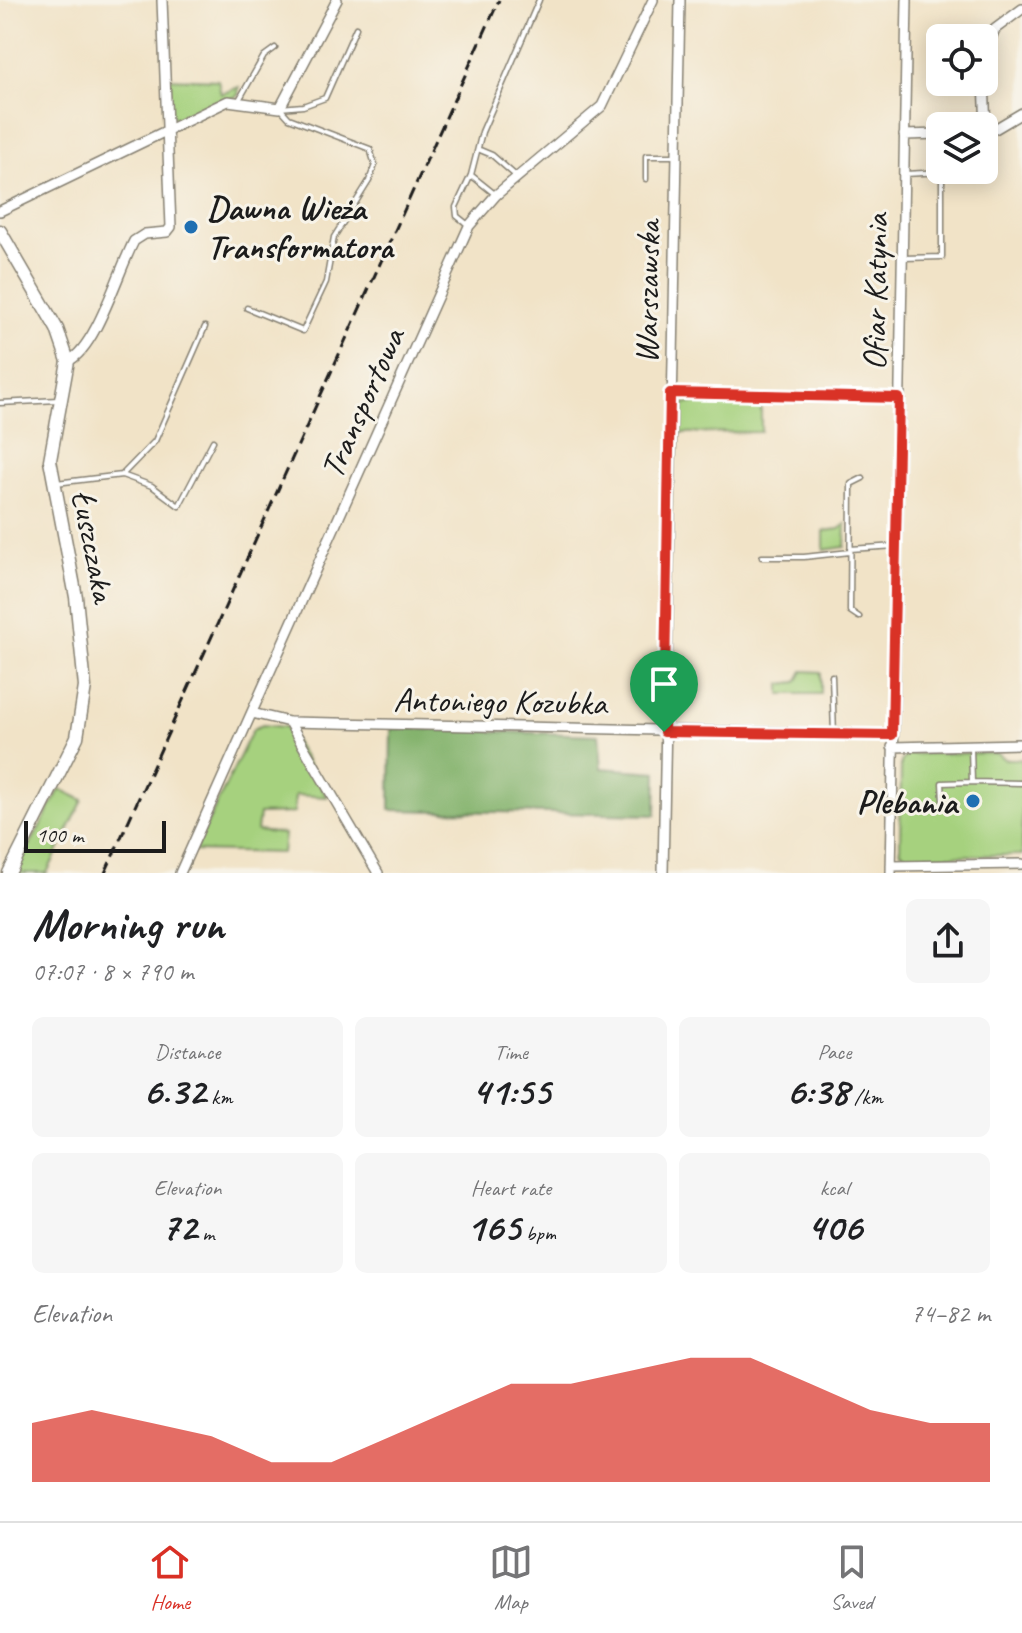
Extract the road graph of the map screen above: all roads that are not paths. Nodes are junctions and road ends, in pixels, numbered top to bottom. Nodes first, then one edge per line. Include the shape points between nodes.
1 (162, 0) edge
2 (337, 0) edge
3 (539, 0) edge
4 (653, 0) edge
5 (680, 0) edge
6 (907, 0) edge
7 (1022, 9) edge
8 (998, 27) edge
9 (356, 28) dead end
10 (275, 48) dead end
11 (239, 100) junction
12 (280, 108) junction
13 (1022, 113) edge
14 (998, 125) edge
15 (165, 131) junction
16 (926, 134) edge
17 (904, 135) junction
18 (480, 150) junction
19 (676, 156) junction
20 (926, 172) edge
21 (903, 174) junction
22 (471, 175) junction
23 (517, 177) junction
24 (646, 179) dead end
25 (942, 184) edge
26 (496, 195) junction
27 (0, 211) edge
28 (469, 226) junction
29 (0, 231) edge
30 (901, 258) junction
31 (247, 308) dead end
32 (205, 327) dead end
33 (68, 361) junction
34 (670, 393) junction
35 (899, 398) junction
36 (62, 399) junction
37 (0, 403) edge
38 (213, 441) dead end
39 (122, 475) junction
40 (863, 478) dead end
41 (53, 484) junction
42 (896, 546) junction
43 (850, 550) junction
44 (762, 557) dead end
45 (859, 617) dead end
46 (832, 676) dead end
47 (252, 713) junction
48 (289, 722) junction
49 (664, 732) junction
50 (834, 735) junction
51 (892, 735) junction
52 (1022, 744) edge
53 (971, 745) junction
54 (892, 747) junction
55 (972, 782) junction
56 (1022, 783) edge
57 (943, 801) dead end
58 (1022, 864) edge
59 (1009, 868) edge
60 (891, 870) edge
61 (9, 873) edge
62 (180, 873) edge
63 (378, 873) edge
64 (663, 873) edge

1 - 15 street
2 - 12 street
3 - 18 lane via 482,132
4 - 23 street, Transportowa via 602,106
5 - 19 street, Warszawska
6 - 17 street, Ofiar Katynia
7 - 8 street
9 - 12 lane via 325,98
10 - 11 lane via 264,56
11 - 12 street
11 - 15 street
12 - 31 lane via 289,118 370,149 375,165 334,237 326,282 303,331
13 - 14 street
15 - 27 street
15 - 33 street via 171,227 136,239 87,343
16 - 17 street
17 - 21 street, Ofiar Katynia
18 - 22 lane
18 - 23 lane
19 - 24 lane via 646,156
19 - 34 street, Warszawska
20 - 21 lane
21 - 30 street, Ofiar Katynia
22 - 26 lane
22 - 28 lane via 456,207 457,216
23 - 26 street, Transportowa
25 - 30 lane via 942,257
26 - 28 street, Transportowa
28 - 47 street, Transportowa
29 - 33 street, Łuszczaka via 57,329
30 - 35 street, Ofiar Katynia
32 - 39 lane via 155,441
33 - 36 street, Łuszczaka
34 - 35 street
34 - 49 street, Warszawska
35 - 42 street, Ofiar Katynia
36 - 37 lane
36 - 41 street, Łuszczaka via 51,445
38 - 39 lane via 179,506 152,486
39 - 41 lane
40 - 43 lane via 851,484
41 - 61 street, Łuszczaka via 83,644 83,712 62,771
42 - 43 lane
42 - 51 street, Ofiar Katynia
43 - 44 lane
43 - 45 lane via 850,611
46 - 50 lane
47 - 48 street, Antoniego Kozubka
47 - 62 street, Transportowa
48 - 49 street, Antoniego Kozubka
48 - 63 street
49 - 50 street, Antoniego Kozubka
49 - 64 street, Warszawska
50 - 51 street, Antoniego Kozubka
51 - 54 street, Ofiar Katynia
52 - 53 street
53 - 54 street
53 - 55 lane
54 - 60 street, Ofiar Katynia
55 - 56 lane
55 - 57 lane via 942,783
58 - 59 street
59 - 60 street

